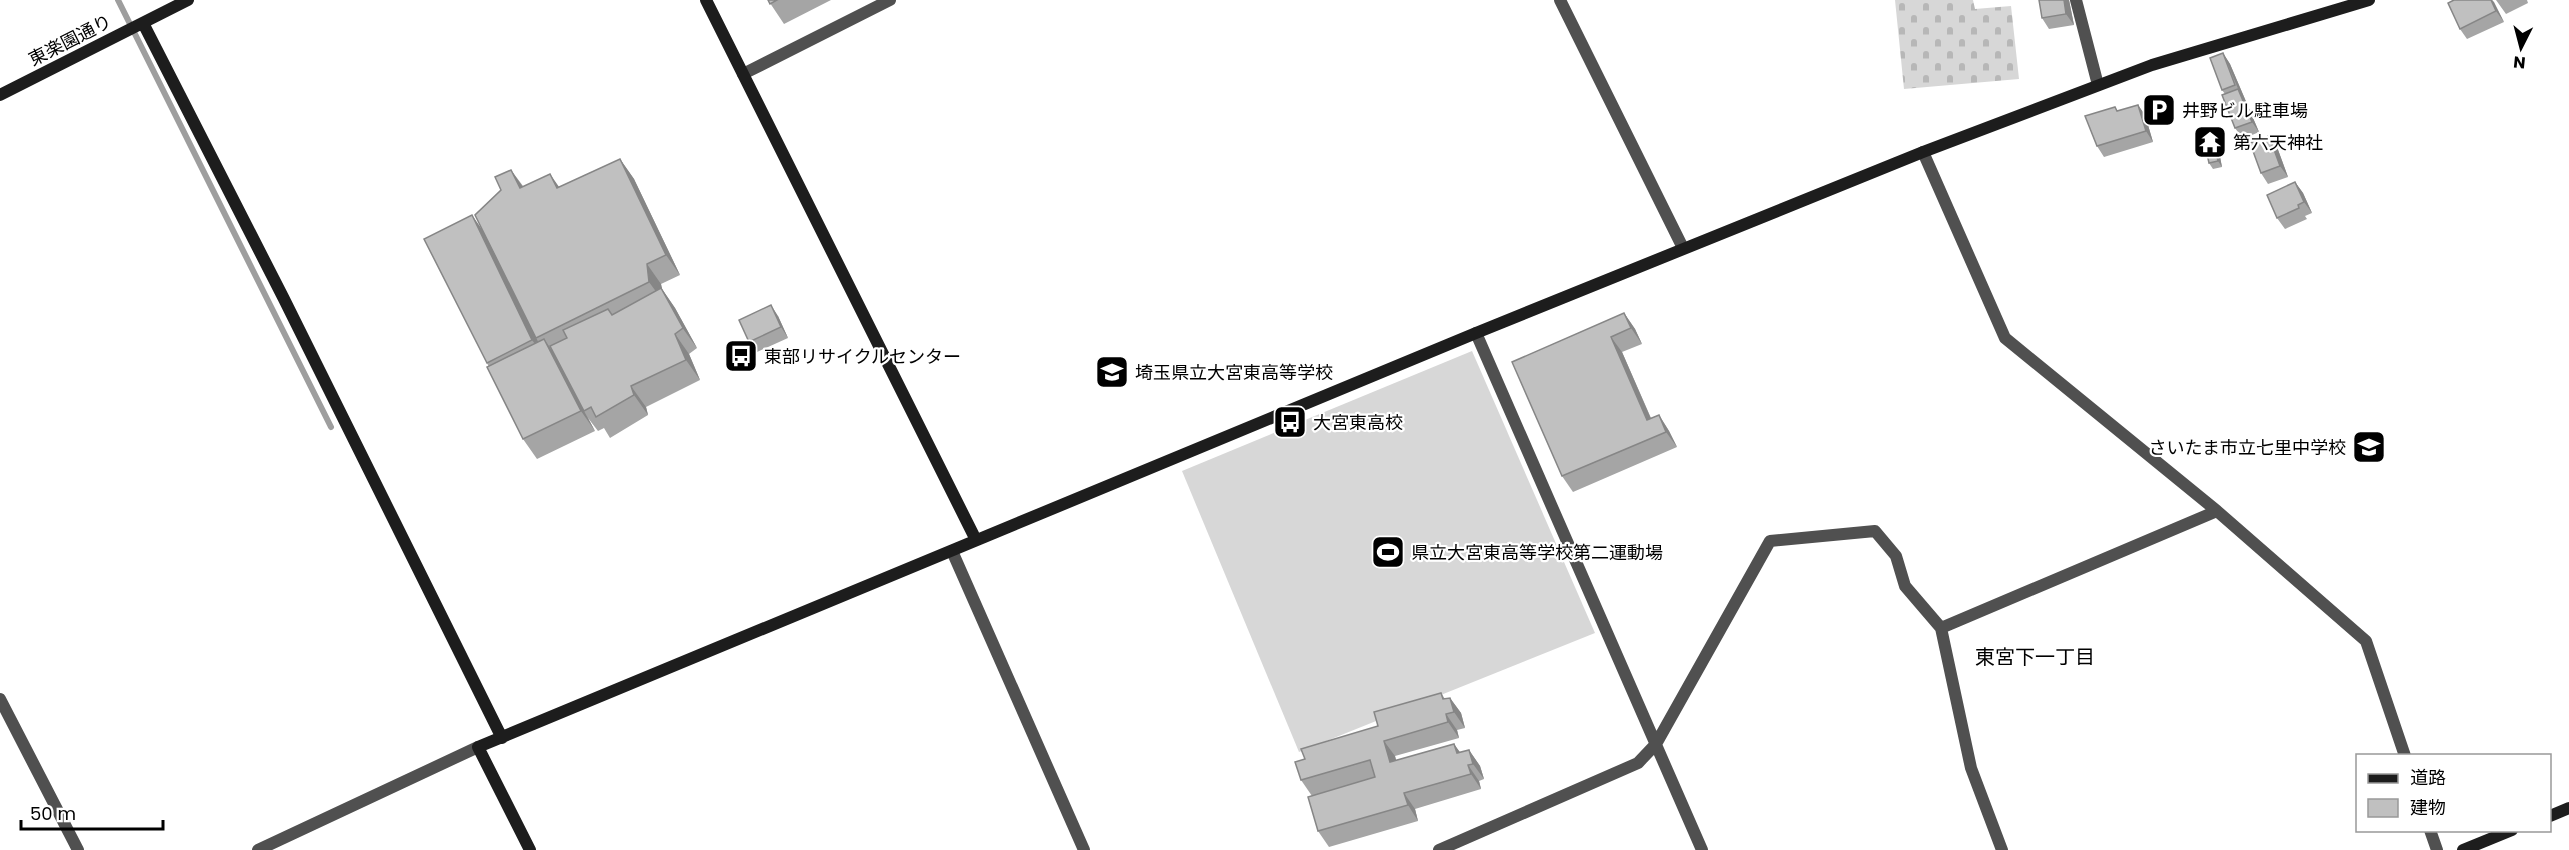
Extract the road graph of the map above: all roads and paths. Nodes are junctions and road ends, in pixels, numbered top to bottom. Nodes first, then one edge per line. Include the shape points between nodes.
1 (188, 0) edge
2 (706, 0) edge
3 (890, 0) edge
4 (1560, 0) edge
5 (2076, 0) edge
6 (2369, 0) edge
7 (143, 23) junction
8 (743, 74) junction
9 (2098, 85) junction
10 (0, 95) edge
11 (1923, 153) junction
12 (1683, 248) junction
13 (1476, 333) junction
14 (2217, 511) junction
15 (976, 540) junction
16 (952, 550) junction
17 (1941, 628) junction
18 (0, 699) edge
19 (502, 738) junction
20 (1656, 744) junction
21 (478, 747) junction
22 (2404, 754) edge
23 (2569, 808) edge
24 (2551, 816) edge
25 (2430, 832) edge
26 (2509, 832) edge
27 (78, 850) edge
28 (258, 850) edge
29 (530, 850) edge
30 (1084, 850) edge
31 (1438, 850) edge
32 (1702, 850) edge
33 (2002, 850) edge
34 (2437, 850) edge
35 (2463, 850) edge

1 - 7 street, 東楽園通り
2 - 8 street
3 - 8 street
4 - 12 street
5 - 9 street
6 - 9 street via 2190,52
7 - 10 street, 東楽園通り
7 - 19 street
8 - 15 street
9 - 11 street
11 - 12 street
11 - 14 street via 2005,338
12 - 13 street
13 - 15 street
13 - 20 street
14 - 17 street
14 - 22 street via 2366,641
15 - 16 street
16 - 19 street
16 - 30 street
17 - 20 street via 1905,585 1896,556 1875,531 1770,541
17 - 33 street via 1971,768
18 - 27 street
19 - 21 street
20 - 31 street via 1638,763
20 - 32 street
21 - 28 street
21 - 29 street
23 - 24 street
25 - 34 street
26 - 35 street

